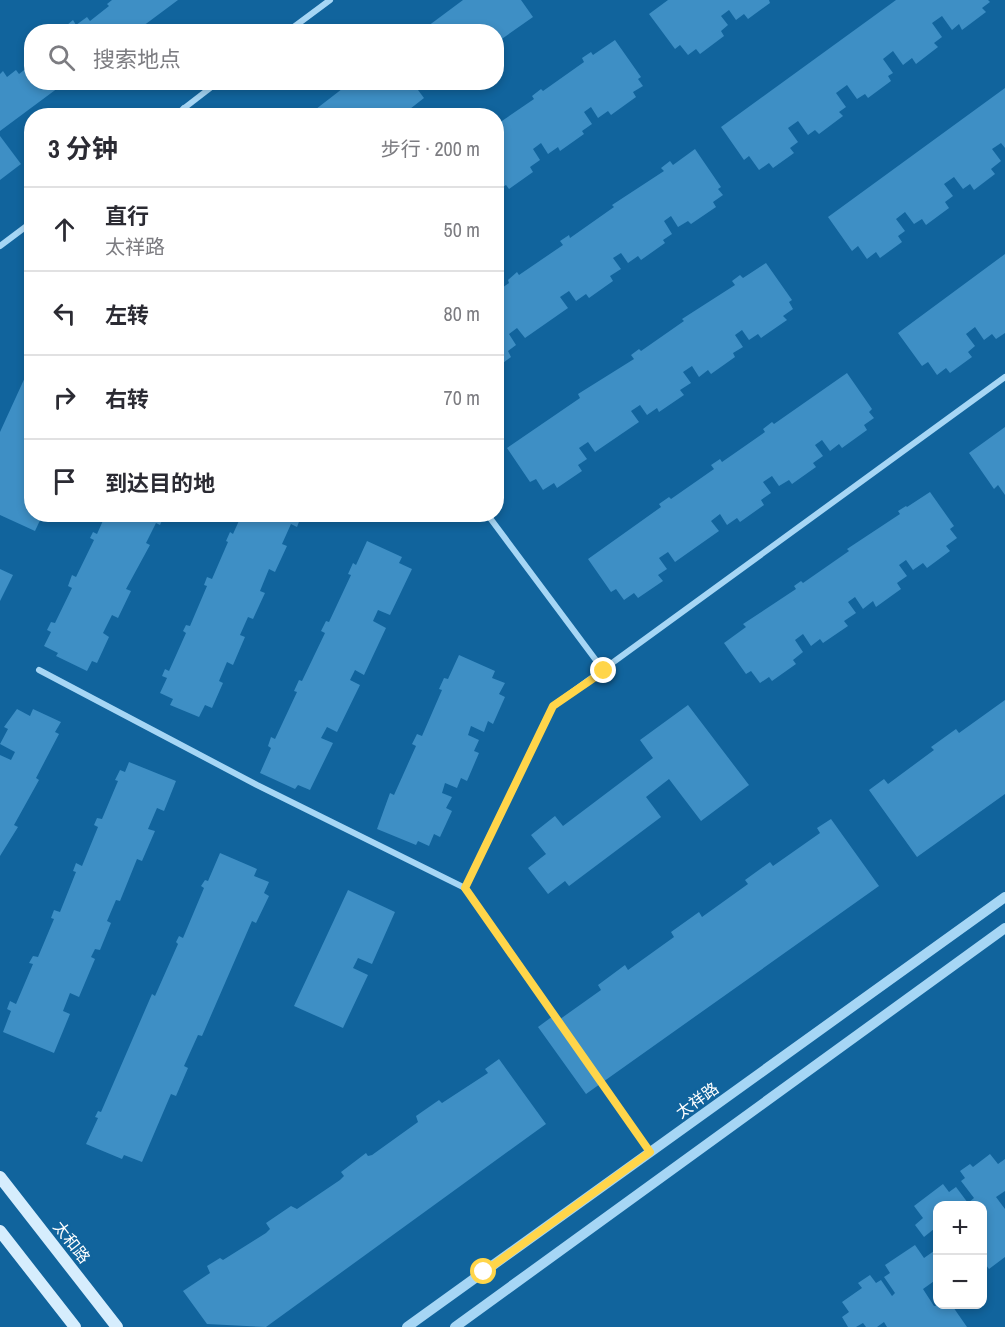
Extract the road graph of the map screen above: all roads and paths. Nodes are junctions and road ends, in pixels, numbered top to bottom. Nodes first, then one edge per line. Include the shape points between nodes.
1 (330, 0) edge
2 (298, 24) edge
3 (208, 90) edge
4 (184, 108) edge
5 (24, 228) edge
6 (0, 246) edge
7 (1005, 377) edge
8 (493, 522) edge
9 (39, 670) dead end
10 (604, 671) junction
11 (465, 888) junction
12 (1005, 897) edge
13 (1005, 927) edge
14 (650, 1152) junction
15 (0, 1177) edge
16 (0, 1231) edge
17 (75, 1327) edge
18 (117, 1327) edge
19 (406, 1327) edge
20 (454, 1327) edge

1 - 2 street
3 - 4 street
5 - 6 street
7 - 10 street
8 - 10 street
9 - 11 street via 257,785
10 - 11 street via 553,706
11 - 14 street
12 - 14 street, 太祥路
13 - 20 street
14 - 19 street, 太祥路
15 - 18 main road, 太和路
16 - 17 main road

